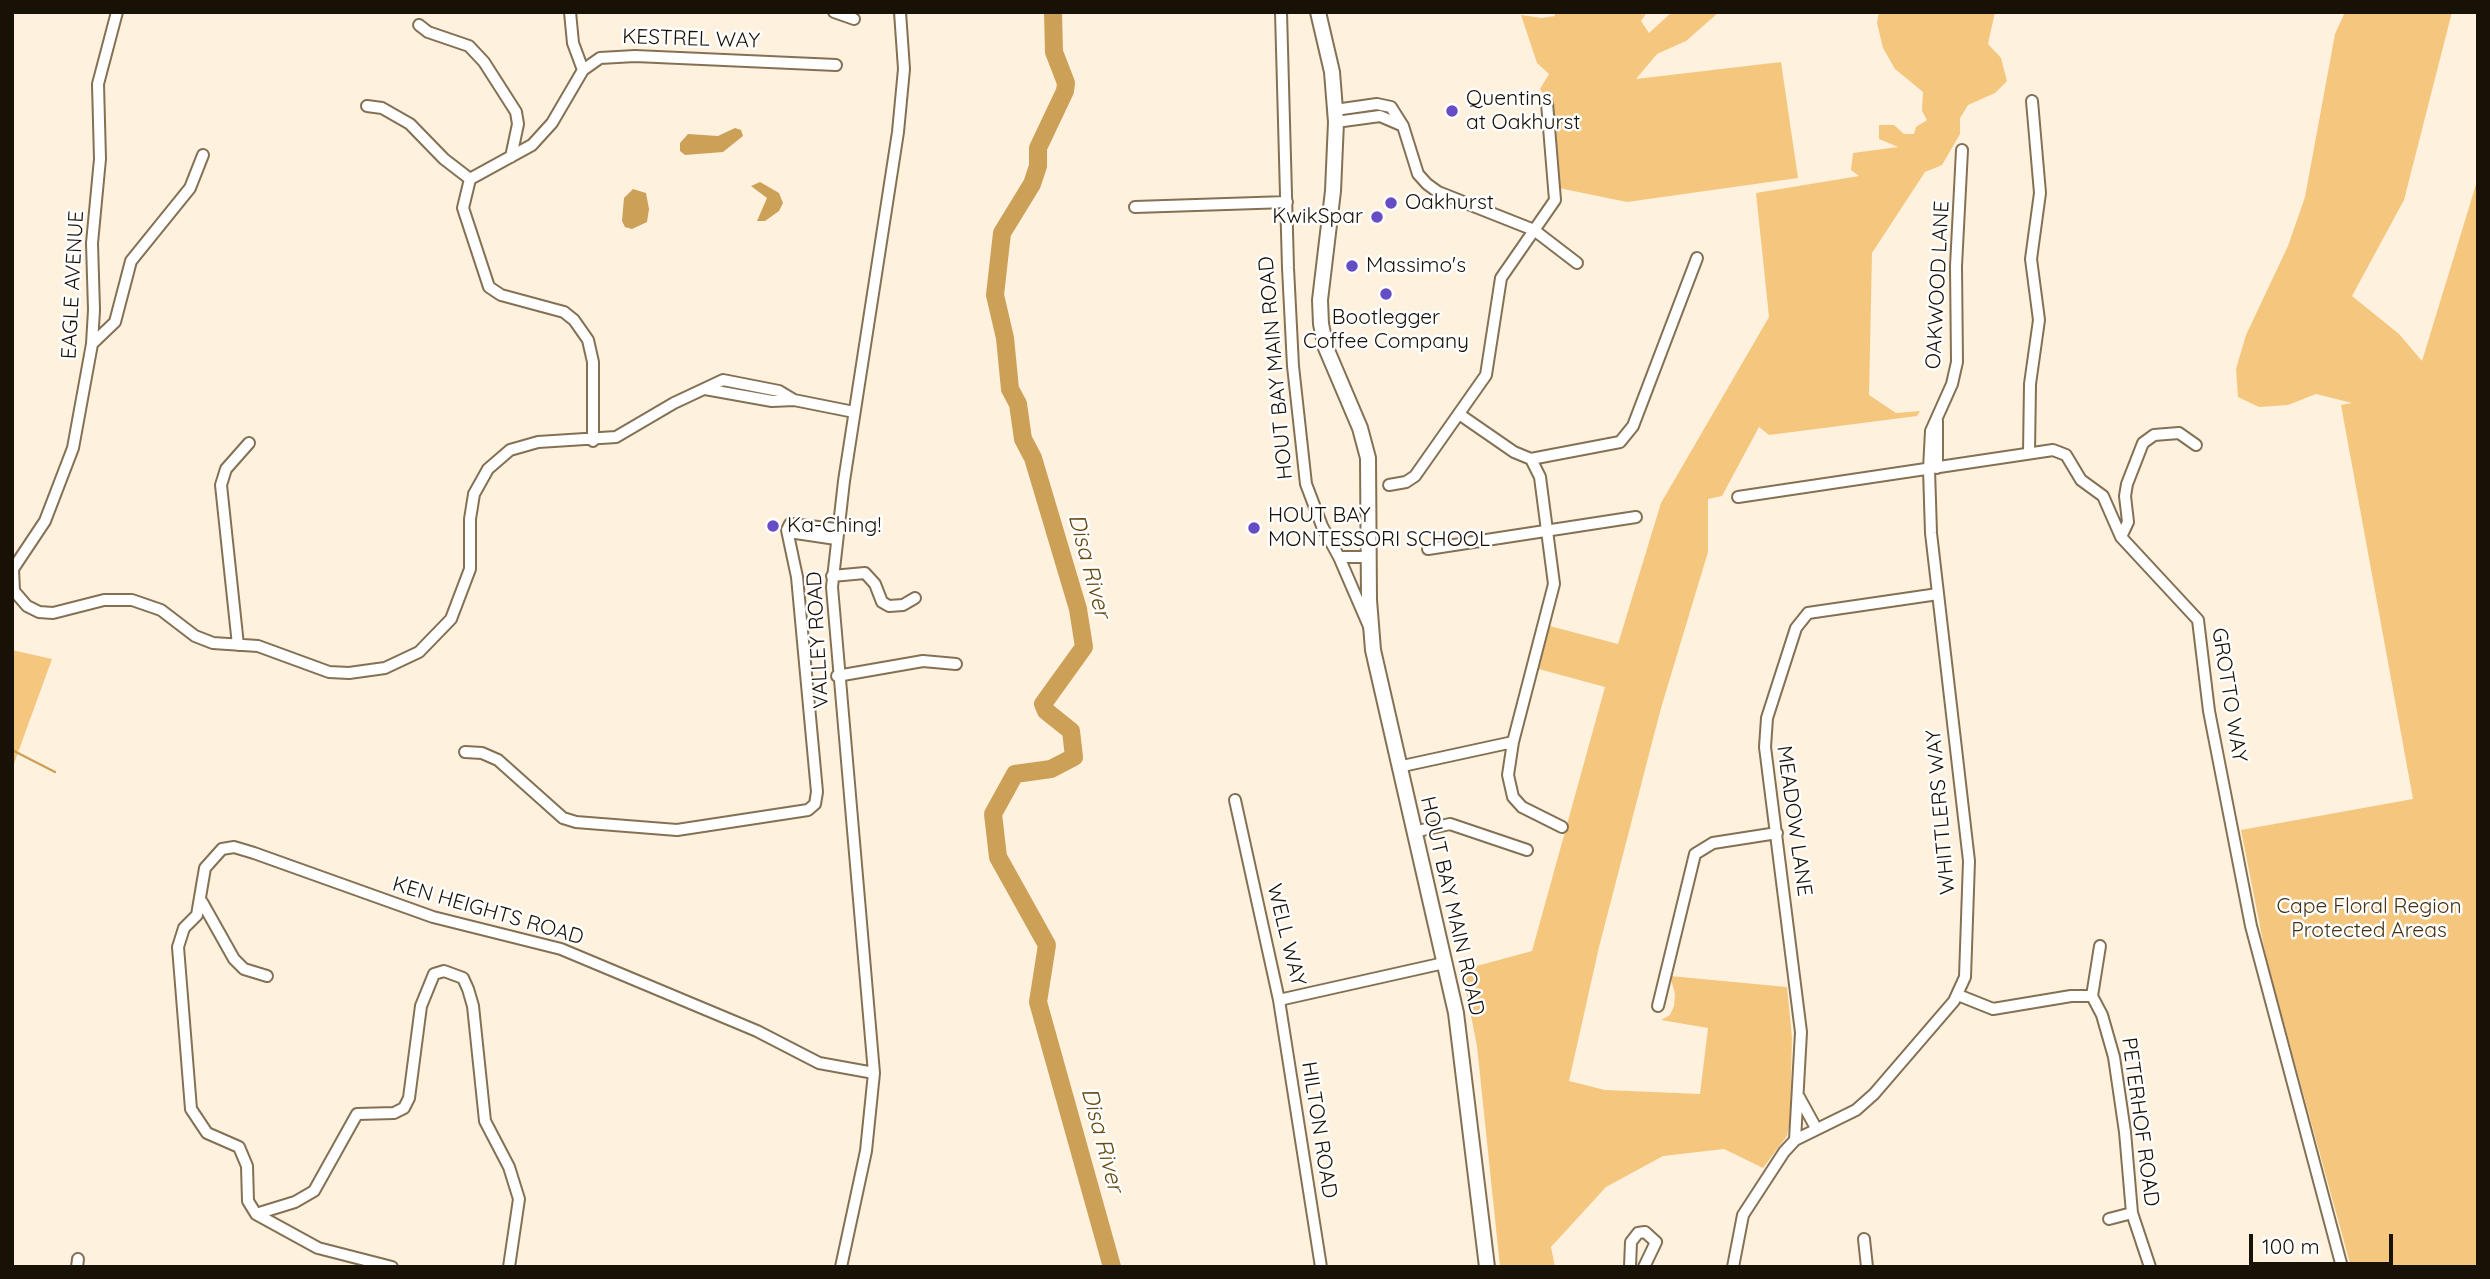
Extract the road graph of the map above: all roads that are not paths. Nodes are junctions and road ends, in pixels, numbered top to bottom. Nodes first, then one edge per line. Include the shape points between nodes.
1 (117, 12) edge
2 (570, 12) edge
3 (834, 12) edge
4 (900, 12) edge
5 (1281, 12) edge
6 (1318, 12) edge
7 (854, 19) dead end
8 (419, 25) dead end
9 (836, 65) dead end
10 (583, 70) junction
11 (2032, 101) dead end
12 (1547, 103) dead end
13 (367, 106) dead end
14 (1335, 116) junction
15 (1962, 150) dead end
16 (203, 155) dead end
17 (511, 157) junction
18 (470, 179) junction
19 (1287, 202) junction
20 (1135, 207) dead end
21 (1534, 230) junction
22 (1697, 258) dead end
23 (1577, 263) dead end
24 (92, 344) junction
25 (854, 412) junction
26 (1459, 414) junction
27 (593, 441) junction
28 (249, 443) dead end
29 (2196, 445) dead end
30 (2029, 453) junction
31 (1531, 459) junction
32 (1933, 469) junction
33 (1390, 485) dead end
34 (1738, 496) dead end
35 (1636, 517) dead end
36 (1548, 530) junction
37 (837, 534) junction
38 (2121, 537) junction
39 (1428, 549) dead end
40 (1339, 557) junction
41 (1369, 557) junction
42 (832, 576) junction
43 (12, 579) edge
44 (1938, 594) junction
45 (915, 598) dead end
46 (1371, 632) junction
47 (238, 645) junction
48 (956, 664) dead end
49 (837, 676) junction
50 (1513, 742) junction
51 (465, 752) dead end
52 (1398, 767) junction
53 (1235, 800) dead end
54 (1562, 827) dead end
55 (1413, 832) junction
56 (1777, 833) junction
57 (1528, 850) dead end
58 (202, 902) junction
59 (2100, 946) dead end
60 (1444, 963) junction
61 (267, 976) dead end
62 (1958, 995) junction
63 (2092, 996) junction
64 (1279, 1000) junction
65 (1658, 1006) dead end
66 (874, 1073) junction
67 (1799, 1097) junction
68 (1816, 1128) junction
69 (1795, 1140) junction
70 (2132, 1213) junction
71 (256, 1214) junction
72 (2109, 1219) dead end
73 (1864, 1239) dead end
74 (392, 1267) edge
75 (509, 1267) edge
76 (841, 1267) edge
77 (1321, 1267) edge
78 (1487, 1267) edge
79 (1630, 1267) edge
80 (1644, 1267) edge
81 (1733, 1267) edge
82 (1867, 1267) edge
83 (2150, 1267) edge
84 (2342, 1267) edge

1 - 24 street, EAGLE AVENUE via 98,84 100,159 92,243
2 - 10 street via 573,43
3 - 7 street
4 - 25 street, VALLEY ROAD via 904,69 898,132
5 - 19 street, HOUT BAY MAIN ROAD
6 - 14 main road, HOUT BAY MAIN ROAD via 1332,72
8 - 17 street via 468,46 484,62 516,112
9 - 10 street, KESTREL WAY via 609,56 594,60
10 - 17 street via 543,135
11 - 30 street via 2040,193 2031,259 2039,320 2030,384
12 - 21 street via 1555,197
13 - 18 street via 382,108 410,124
14 - 21 street via 1380,116 1403,126 1418,174 1432,188
14 - 41 main road, HOUT BAY MAIN ROAD via 1321,318 1325,348 1368,458
15 - 32 street, OAKWOOD LANE via 1957,362 1930,435
16 - 24 street via 190,188 131,261 115,322
17 - 18 street
18 - 27 street via 463,208 489,287 501,295 564,312 588,340 593,362
19 - 20 street
19 - 40 street, HOUT BAY MAIN ROAD via 1293,366 1306,484
21 - 23 street
21 - 26 street via 1502,278 1486,375
22 - 31 street via 1624,439
24 - 43 street, EAGLE AVENUE via 76,439 45,521 15,563
25 - 27 street, EAGLE AVENUE via 705,389 621,435
25 - 37 street, VALLEY ROAD
26 - 31 street
26 - 33 street via 1415,476
27 - 47 street, EAGLE AVENUE via 529,443 510,450 488,469 472,502 472,559 461,598 443,629 406,660 362,672 329,672 258,646
28 - 47 street via 226,469 221,485
29 - 38 street via 2179,433 2154,435 2143,443 2127,484 2128,522
30 - 32 street, GROTTO WAY
30 - 38 street, GROTTO WAY via 2063,452 2081,480 2103,496
31 - 36 street via 1540,477
32 - 34 street, GROTTO WAY
32 - 44 street, WHITTLERS WAY via 1931,533
35 - 36 street
36 - 39 street
36 - 50 street via 1554,584
37 - 42 street, VALLEY ROAD
37 - 51 street via 789,533 817,792 815,804 808,810 677,830 576,822 564,818 498,760
38 - 84 street, GROTTO WAY via 2198,620 2209,711 2251,926
40 - 41 street
40 - 46 street, HOUT BAY MAIN ROAD
41 - 46 main road, HOUT BAY MAIN ROAD
42 - 45 street via 865,573 889,606
42 - 49 street, VALLEY ROAD
43 - 47 street, EAGLE AVENUE via 20,600 39,612 60,612 104,600 132,600 161,610 204,640
44 - 56 street, MEADOW LANE via 1814,610 1800,621 1764,730
44 - 62 street, WHITTLERS WAY via 1969,861 1967,966
46 - 52 main road, HOUT BAY MAIN ROAD
48 - 49 street via 923,662
49 - 66 street, VALLEY ROAD
50 - 52 street
50 - 54 street via 1508,780 1513,797 1522,807
52 - 55 main road, HOUT BAY MAIN ROAD
53 - 64 street, WELL WAY
55 - 57 street via 1450,824
55 - 60 main road, HOUT BAY MAIN ROAD
56 - 65 street via 1713,843 1695,854
56 - 67 street, MEADOW LANE via 1800,1017
58 - 61 street via 234,959 244,969
58 - 66 street, KEN HEIGHTS ROAD via 202,875 209,863 222,849 243,850 424,915 561,949 757,1031 819,1063
58 - 71 street via 184,928 178,947 191,1109 207,1133 235,1144 242,1152 248,1201
59 - 63 street
60 - 64 street, WELL WAY
60 - 78 main road, HOUT BAY MAIN ROAD via 1463,1057
62 - 63 street via 1993,1009
62 - 68 street, WHITTLERS WAY via 1874,1094 1856,1110
63 - 70 street, PETERHOF ROAD via 2114,1058
64 - 77 street, HILTON ROAD
66 - 76 street, VALLEY ROAD via 866,1151
67 - 68 street, MEADOW LANE
67 - 69 street
68 - 69 street, WHITTLERS WAY
69 - 81 street, WHITTLERS WAY via 1743,1215
70 - 72 street
70 - 83 street, PETERHOF ROAD
71 - 74 street via 318,1248
71 - 75 street via 314,1191 357,1114 394,1113 404,1108 410,1098 421,1006 434,974 444,971 463,978 474,1006 485,1121 509,1167 519,1199
73 - 82 street
79 - 80 street via 1631,1242 1645,1232 1656,1242

